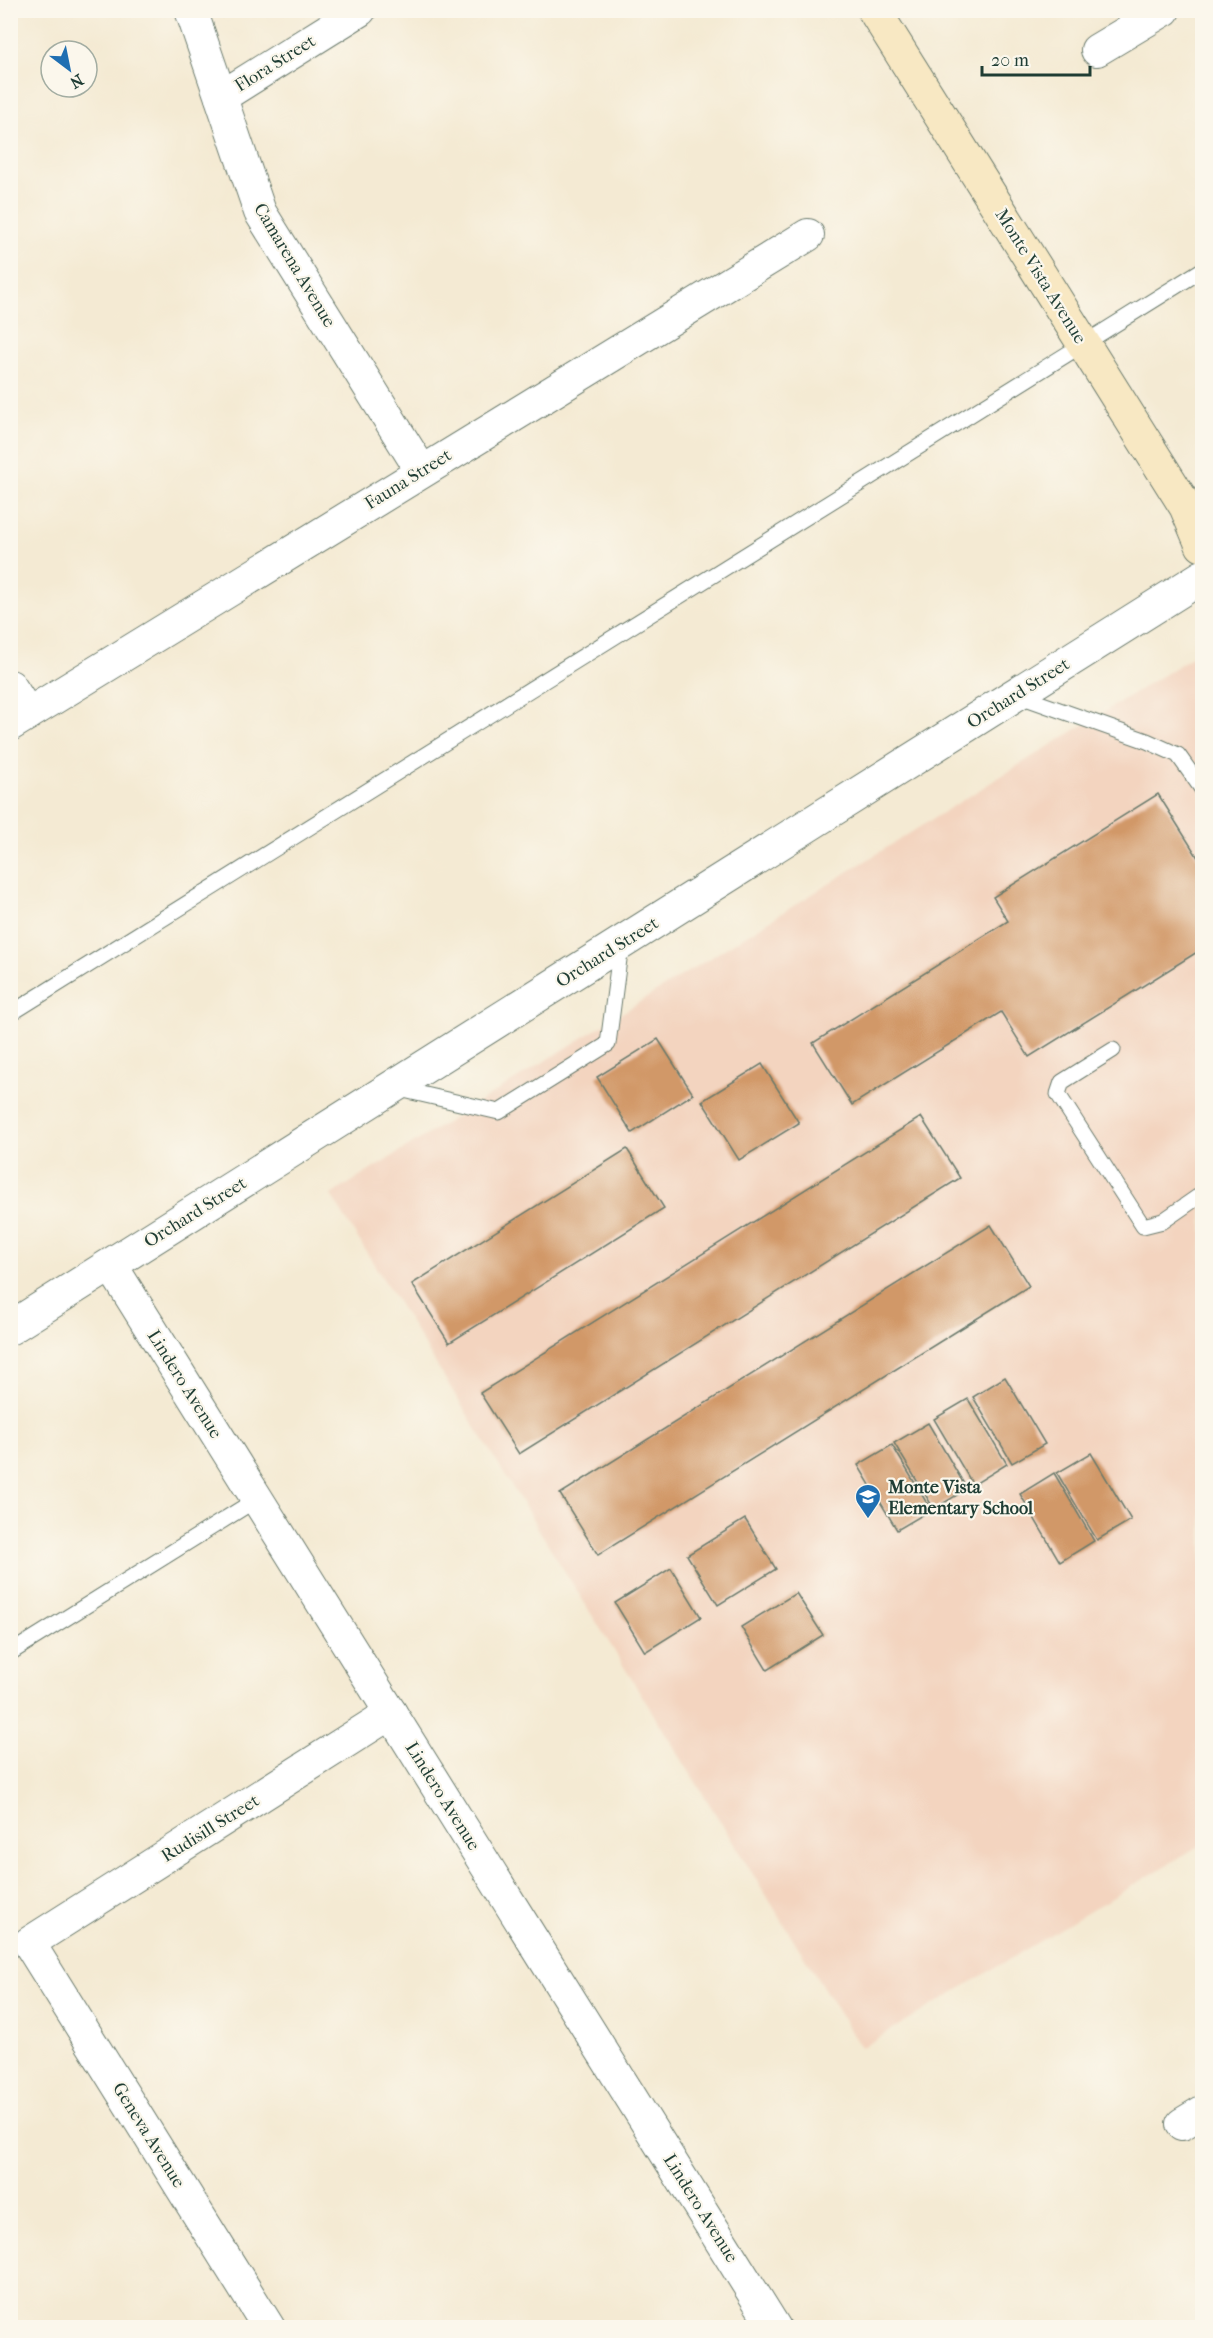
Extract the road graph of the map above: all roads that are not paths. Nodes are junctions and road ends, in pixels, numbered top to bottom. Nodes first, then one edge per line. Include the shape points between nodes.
1 (190, 10) edge
2 (360, 10) edge
3 (874, 10) edge
4 (1164, 10) edge
5 (1097, 50) dead end
6 (221, 97) junction
7 (808, 235) dead end
8 (1203, 270) edge
9 (1083, 344) junction
10 (422, 470) junction
11 (1203, 545) edge
12 (1203, 577) edge
13 (10, 686) edge
14 (1016, 695) junction
15 (19, 719) edge
16 (1203, 789) edge
17 (621, 943) junction
18 (10, 1014) edge
19 (1113, 1050) dead end
20 (392, 1088) junction
21 (1203, 1194) edge
22 (111, 1265) junction
23 (10, 1328) edge
24 (257, 1499) junction
25 (10, 1653) edge
26 (391, 1713) junction
27 (29, 1943) joint
28 (269, 2328) edge
29 (775, 2328) edge

1 - 6 street, Camarena Avenue
2 - 6 street, Flora Street
3 - 9 main road, Monte Vista Avenue
4 - 5 street
6 - 10 street, Camarena Avenue via 260,212
7 - 10 street, Fauna Street
8 - 9 lane
9 - 11 main road, Monte Vista Avenue via 1186,507
9 - 18 lane
10 - 15 street, Fauna Street
12 - 14 street, Orchard Street
13 - 15 street
14 - 16 lane via 1178,755
14 - 17 street, Orchard Street
17 - 20 street, Orchard Street
17 - 20 lane via 608,1044 499,1112
19 - 21 lane via 1062,1082 1058,1094 1143,1226 1163,1221
20 - 22 street, Orchard Street
22 - 23 street, Orchard Street
22 - 24 street, Lindero Avenue
24 - 25 lane
24 - 26 street, Lindero Avenue
26 - 27 street, Rudisill Street
26 - 29 street, Lindero Avenue
27 - 28 street, Geneva Avenue

